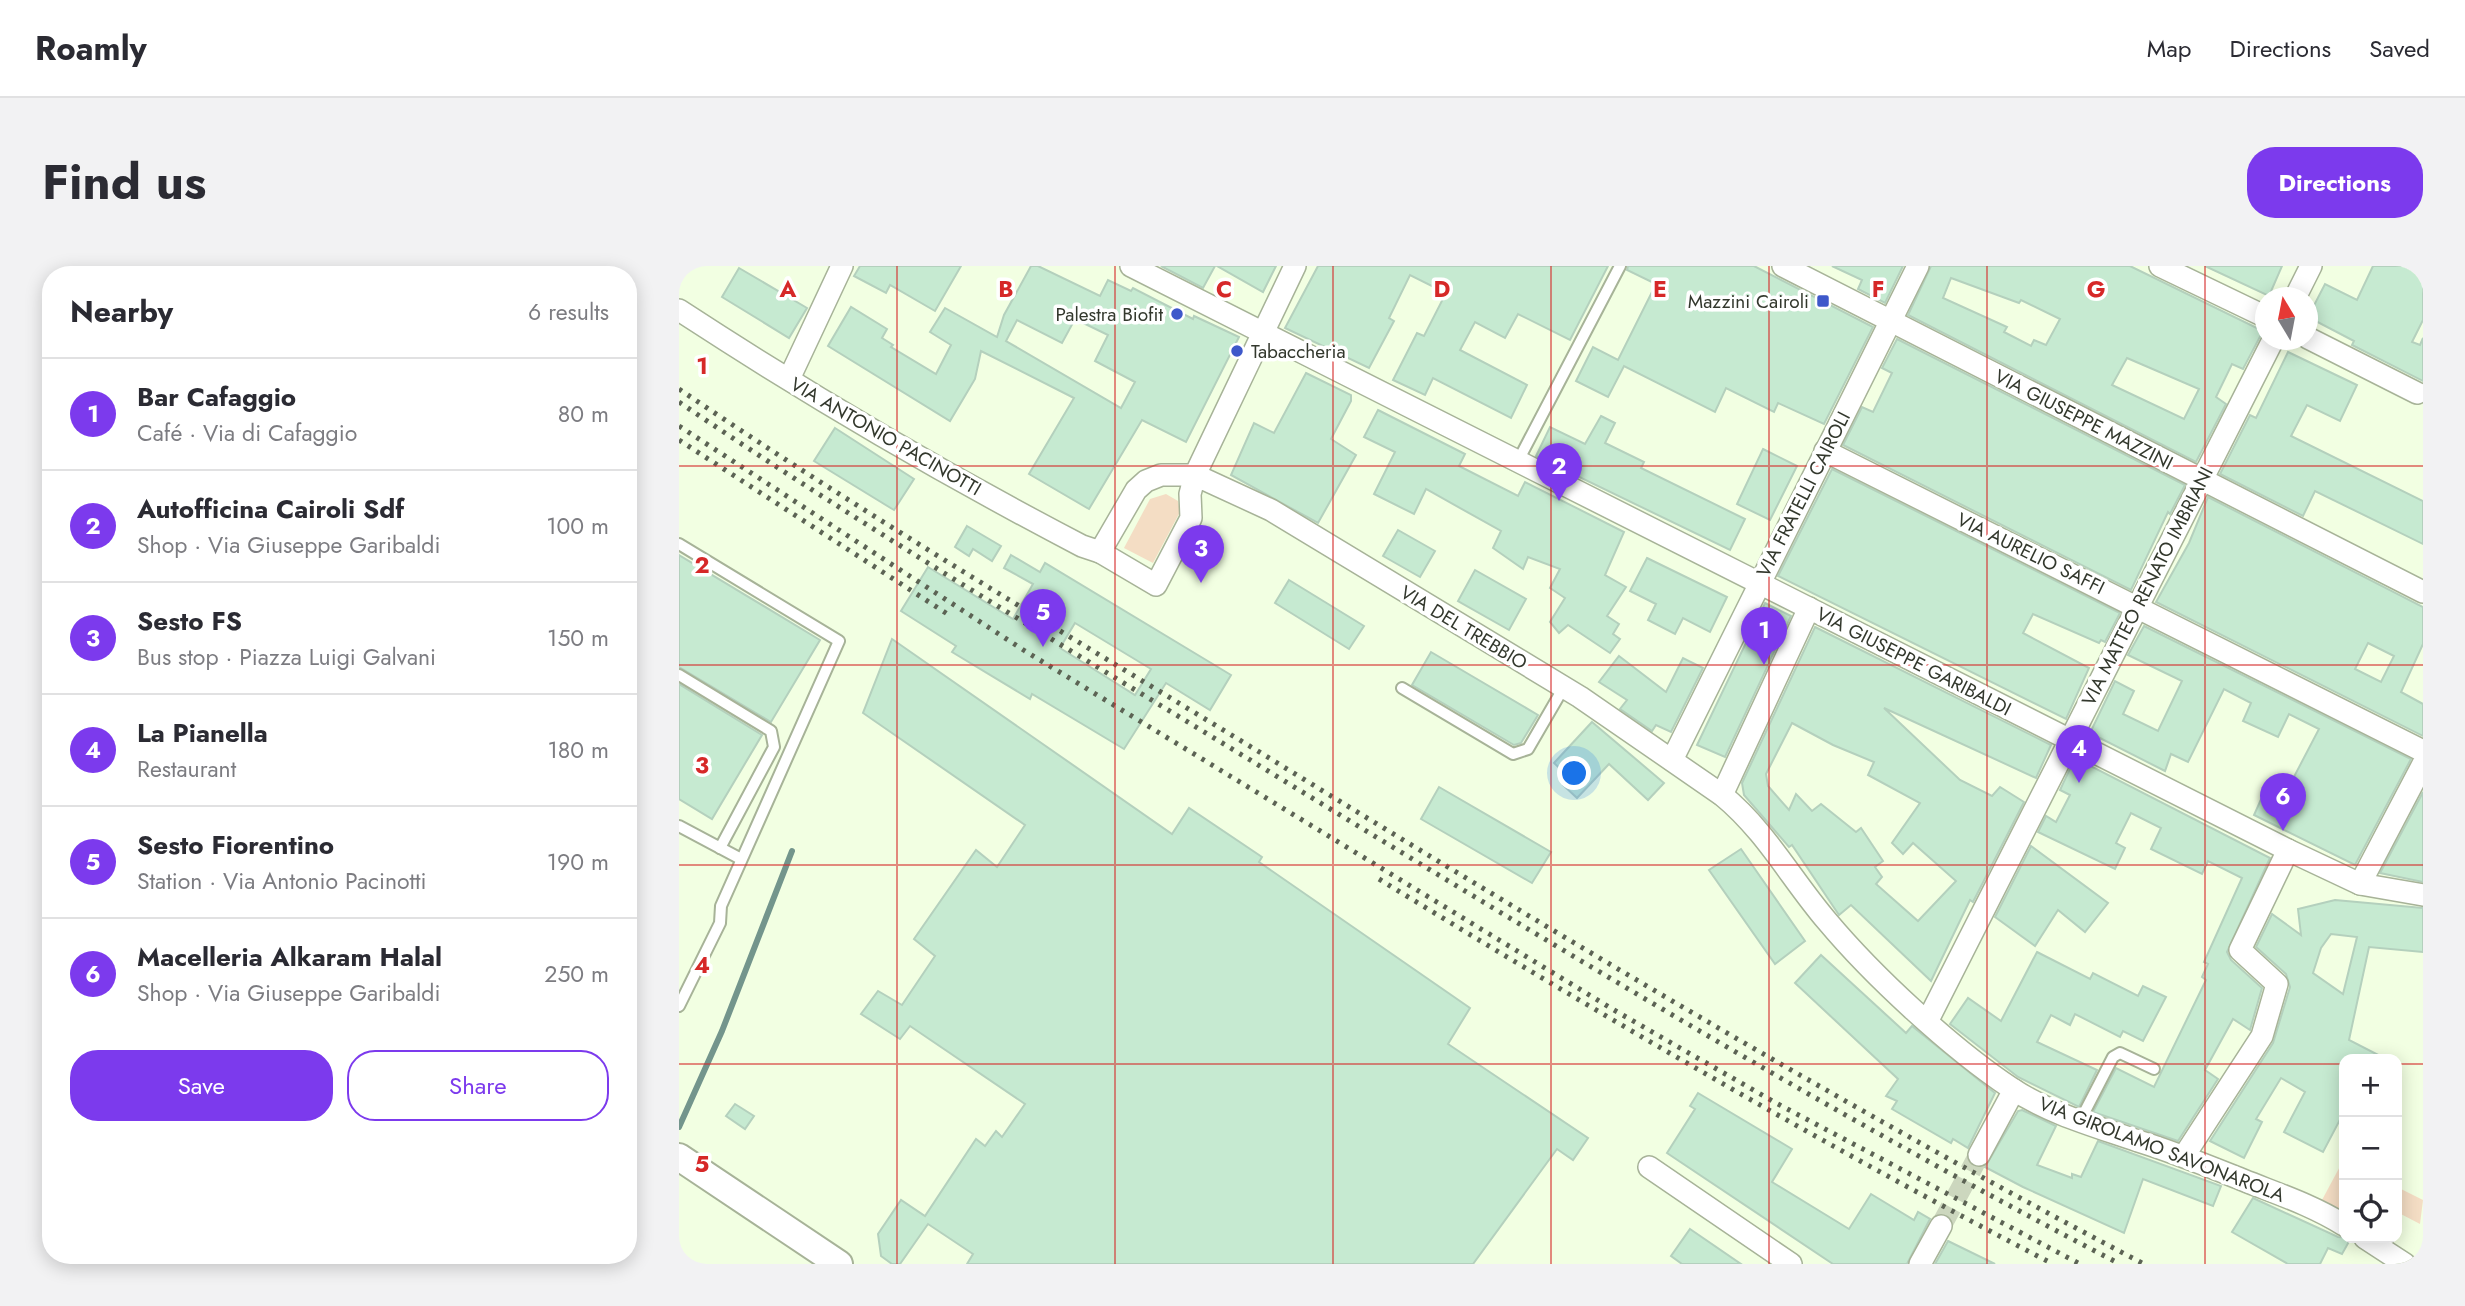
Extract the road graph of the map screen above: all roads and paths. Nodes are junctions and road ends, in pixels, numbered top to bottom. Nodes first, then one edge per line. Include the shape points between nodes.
1 (842, 266) edge
2 (1131, 266) edge
3 (1295, 266) edge
4 (1620, 266) edge
5 (1783, 266) edge
6 (1918, 266) edge
7 (2160, 266) edge
8 (2311, 266) edge
9 (2300, 287) edge
10 (679, 310) edge
11 (2255, 312) edge
12 (1891, 322) junction
13 (1262, 334) junction
14 (2318, 343) edge
15 (2268, 350) edge
16 (789, 379) junction
17 (2417, 393) dead end
18 (1825, 451) junction
19 (1518, 461) junction
20 (1195, 475) junction
21 (2201, 479) junction
22 (679, 544) edge
23 (1100, 552) junction
24 (1758, 583) junction
25 (2423, 592) edge
26 (2137, 607) junction
27 (1809, 608) junction
28 (679, 675) edge
29 (1565, 687) junction
30 (1402, 688) dead end
31 (2069, 739) junction
32 (2423, 751) edge
33 (1672, 760) junction
34 (2423, 764) edge
35 (1722, 795) junction
36 (679, 826) edge
37 (720, 848) junction
38 (2288, 850) junction
39 (741, 859) junction
40 (2360, 884) junction
41 (2423, 895) edge
42 (679, 1006) edge
43 (1928, 1020) junction
44 (2154, 1069) dead end
45 (2014, 1090) junction
46 (2080, 1121) junction
47 (1979, 1155) tunnel mouth
48 (2184, 1156) junction
49 (679, 1157) edge
50 (1649, 1167) dead end
51 (679, 1178) edge
52 (2339, 1222) edge
53 (1941, 1226) tunnel mouth
54 (2373, 1243) edge
55 (820, 1264) edge
56 (839, 1264) edge
57 (1791, 1264) edge
58 (1920, 1264) edge
59 (2405, 1264) edge

1 - 16 street
2 - 13 street, VIA GIUSEPPE GARIBALDI
3 - 13 street
4 - 19 lane
5 - 12 street, VIA GIUSEPPE MAZZINI
6 - 12 street, VIA FRATELLI CAIROLI
7 - 11 street
8 - 9 street
10 - 16 street, VIA ANTONIO PACINOTTI
12 - 18 street, VIA FRATELLI CAIROLI
12 - 21 street, VIA GIUSEPPE MAZZINI
13 - 19 street, VIA GIUSEPPE GARIBALDI
13 - 20 street
14 - 17 street
15 - 21 street, VIA MATTEO RENATO IMBRIANI
16 - 23 street, VIA ANTONIO PACINOTTI via 1021,514
18 - 24 street, VIA FRATELLI CAIROLI
18 - 26 street, VIA AURELIO SAFFI
19 - 24 street, VIA GIUSEPPE GARIBALDI
20 - 23 street via 1161,475 1146,481
20 - 23 street, VIA ANTONIO PACINOTTI via 1191,518 1156,585
20 - 29 street, VIA DEL TREBBIO via 1271,510
21 - 25 street, VIA GIUSEPPE MAZZINI
21 - 26 street, VIA MATTEO RENATO IMBRIANI
22 - 39 lane via 839,641
24 - 27 street, VIA GIUSEPPE GARIBALDI
24 - 33 street, VIA FRATELLI CAIROLI
26 - 31 street, VIA MATTEO RENATO IMBRIANI
26 - 32 street, VIA AURELIO SAFFI
27 - 31 street, VIA GIUSEPPE GARIBALDI
27 - 35 street
28 - 37 lane via 771,731 774,741
29 - 30 lane via 1528,749 1513,754
29 - 33 street, VIA DEL TREBBIO
31 - 38 street, VIA GIUSEPPE GARIBALDI
31 - 43 street, VIA MATTEO RENATO IMBRIANI
33 - 35 street, VIA DEL TREBBIO
34 - 40 street
35 - 43 street, VIA GIROLAMO SAVONAROLA via 1780,856 1827,922
36 - 37 lane
37 - 39 lane
38 - 40 street, VIA GIUSEPPE GARIBALDI
38 - 48 street via 2240,950 2277,984 2262,1036
39 - 42 lane via 721,906 720,923
40 - 41 street, VIA GIUSEPPE GARIBALDI
43 - 45 street, VIA GIROLAMO SAVONAROLA
44 - 46 lane via 2120,1053 2113,1057
45 - 46 street, VIA GIROLAMO SAVONAROLA
45 - 47 street
46 - 48 street, VIA GIROLAMO SAVONAROLA
48 - 52 street, VIA GIROLAMO SAVONAROLA via 2297,1200
49 - 56 street
50 - 57 street
51 - 55 street
53 - 58 street
54 - 59 street

